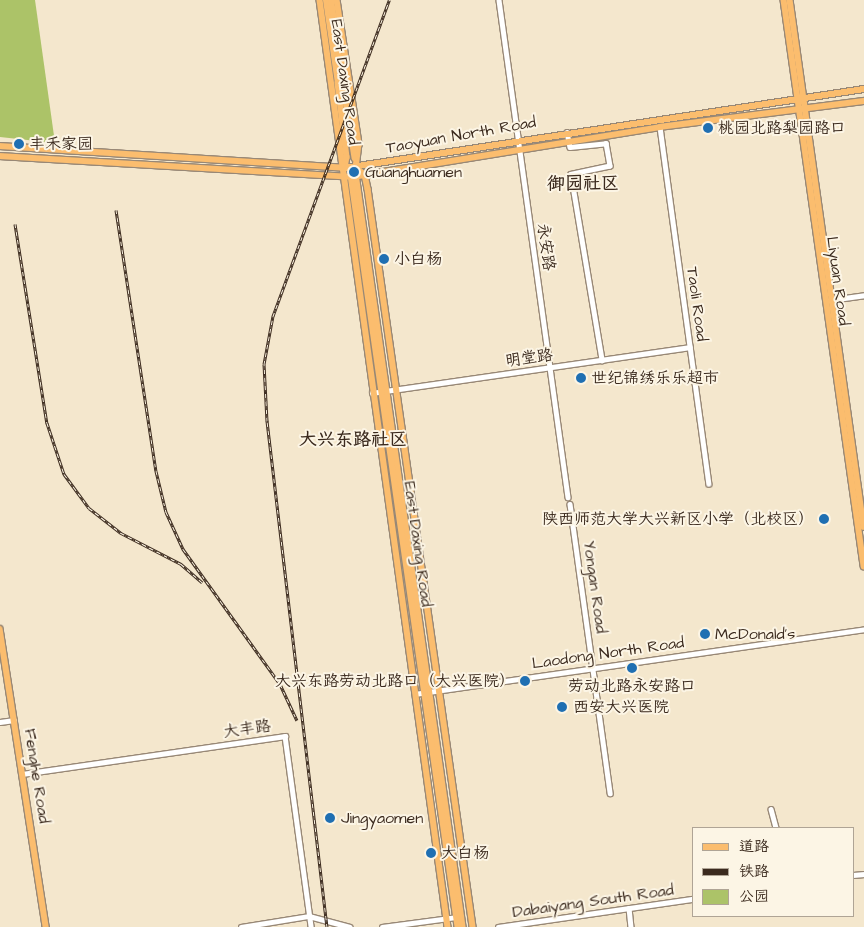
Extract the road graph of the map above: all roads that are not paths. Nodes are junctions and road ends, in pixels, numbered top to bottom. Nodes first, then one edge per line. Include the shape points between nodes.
1 (320, 0) edge
2 (326, 0) edge
3 (331, 0) edge
4 (337, 0) edge
5 (499, 0) edge
6 (784, 0) edge
7 (790, 0) edge
8 (337, 57) junction
9 (340, 83) junction
10 (864, 89) edge
11 (802, 99) junction
12 (864, 101) edge
13 (800, 108) junction
14 (807, 110) junction
15 (660, 127) junction
16 (567, 132) junction
17 (517, 139) junction
18 (569, 141) junction
19 (0, 146) edge
20 (519, 150) junction
21 (0, 156) edge
22 (356, 167) junction
23 (345, 168) junction
24 (366, 175) junction
25 (345, 176) junction
26 (354, 177) junction
27 (864, 295) edge
28 (830, 300) junction
29 (690, 347) junction
30 (602, 360) junction
31 (551, 367) junction
32 (397, 389) junction
33 (385, 391) junction
34 (372, 393) junction
35 (710, 484) dead end
36 (568, 497) dead end
37 (570, 504) dead end
38 (864, 527) edge
39 (864, 566) edge
40 (864, 628) edge
41 (0, 629) edge
42 (593, 668) junction
43 (440, 690) junction
44 (427, 692) junction
45 (415, 694) junction
46 (14, 720) junction
47 (0, 722) edge
48 (22, 774) junction
49 (610, 793) dead end
50 (771, 809) dead end
51 (776, 827) edge
52 (692, 899) edge
53 (629, 908) junction
54 (309, 916) junction
55 (456, 916) junction
56 (447, 917) junction
57 (463, 926) edge
58 (46, 927) edge
59 (242, 927) edge
60 (311, 927) edge
61 (350, 927) edge
62 (382, 927) edge
63 (448, 927) edge
64 (473, 927) edge
65 (498, 927) edge
66 (631, 927) edge

1 - 23 main road, East Daxing Road
2 - 8 highway
3 - 8 highway
4 - 22 main road, East Daxing Road via 359,144
5 - 17 street, 永安路
6 - 11 main road, Liyuan Road
7 - 11 main road, Liyuan Road
8 - 9 highway
9 - 22 main road, East Daxing Road
9 - 23 main road, East Daxing Road
10 - 11 main road, Taoyuan North Road
11 - 13 main road, Liyuan Road
11 - 14 main road, Liyuan Road
11 - 16 main road, Taoyuan North Road
12 - 14 main road, Taoyuan North Road
13 - 14 main road, Taoyuan North Road
13 - 15 main road, Taoyuan North Road
13 - 28 main road, Liyuan Road
14 - 28 main road, Liyuan Road
15 - 18 main road, Taoyuan North Road
15 - 29 street, Taoli Road
16 - 17 main road, Taoyuan North Road
16 - 18 street
17 - 20 street, 永安路
17 - 22 main road, Taoyuan North Road
18 - 20 main road, Taoyuan North Road
18 - 30 street via 570,147 606,143 610,166 572,174
19 - 23 main road, Taoyuan North Road
20 - 24 main road, Taoyuan North Road
20 - 31 street, 永安路
21 - 25 main road, Taoyuan North Road
22 - 23 main road, Taoyuan North Road
22 - 24 main road
22 - 26 main road, East Daxing Road
23 - 25 main road
23 - 26 main road, East Daxing Road
24 - 26 main road, Taoyuan North Road
24 - 32 main road
25 - 26 main road, Taoyuan North Road
25 - 34 main road
26 - 33 main road, East Daxing Road
27 - 28 street
28 - 38 main road, Liyuan Road
28 - 39 main road, Liyuan Road
29 - 30 street, 明堂路
29 - 35 street, Taoli Road
30 - 31 street, 明堂路
31 - 32 street, 明堂路
31 - 36 street, 永安路
32 - 33 street, 明堂路
32 - 43 main road
33 - 34 street, 明堂路
33 - 44 main road, East Daxing Road
34 - 45 main road
37 - 42 street, Yongan Road
40 - 42 street, Laodong North Road
41 - 46 main road, Fenghe Road
42 - 43 street, Laodong North Road
42 - 49 street, Yongan Road
43 - 44 street, Laodong North Road
43 - 64 main road
44 - 45 street, Laodong North Road
44 - 55 main road, East Daxing Road
44 - 57 main road, East Daxing Road
45 - 56 main road
46 - 47 street
46 - 48 main road, Fenghe Road
48 - 54 street, 大丰路 via 285,736
48 - 58 main road, Fenghe Road
50 - 51 street
52 - 53 street, Dabaiyang South Road
53 - 65 street, Dabaiyang South Road
53 - 66 street
54 - 59 street
54 - 60 street, 大丰路
54 - 61 street
55 - 56 street
55 - 57 main road, East Daxing Road
56 - 62 street
56 - 63 main road

